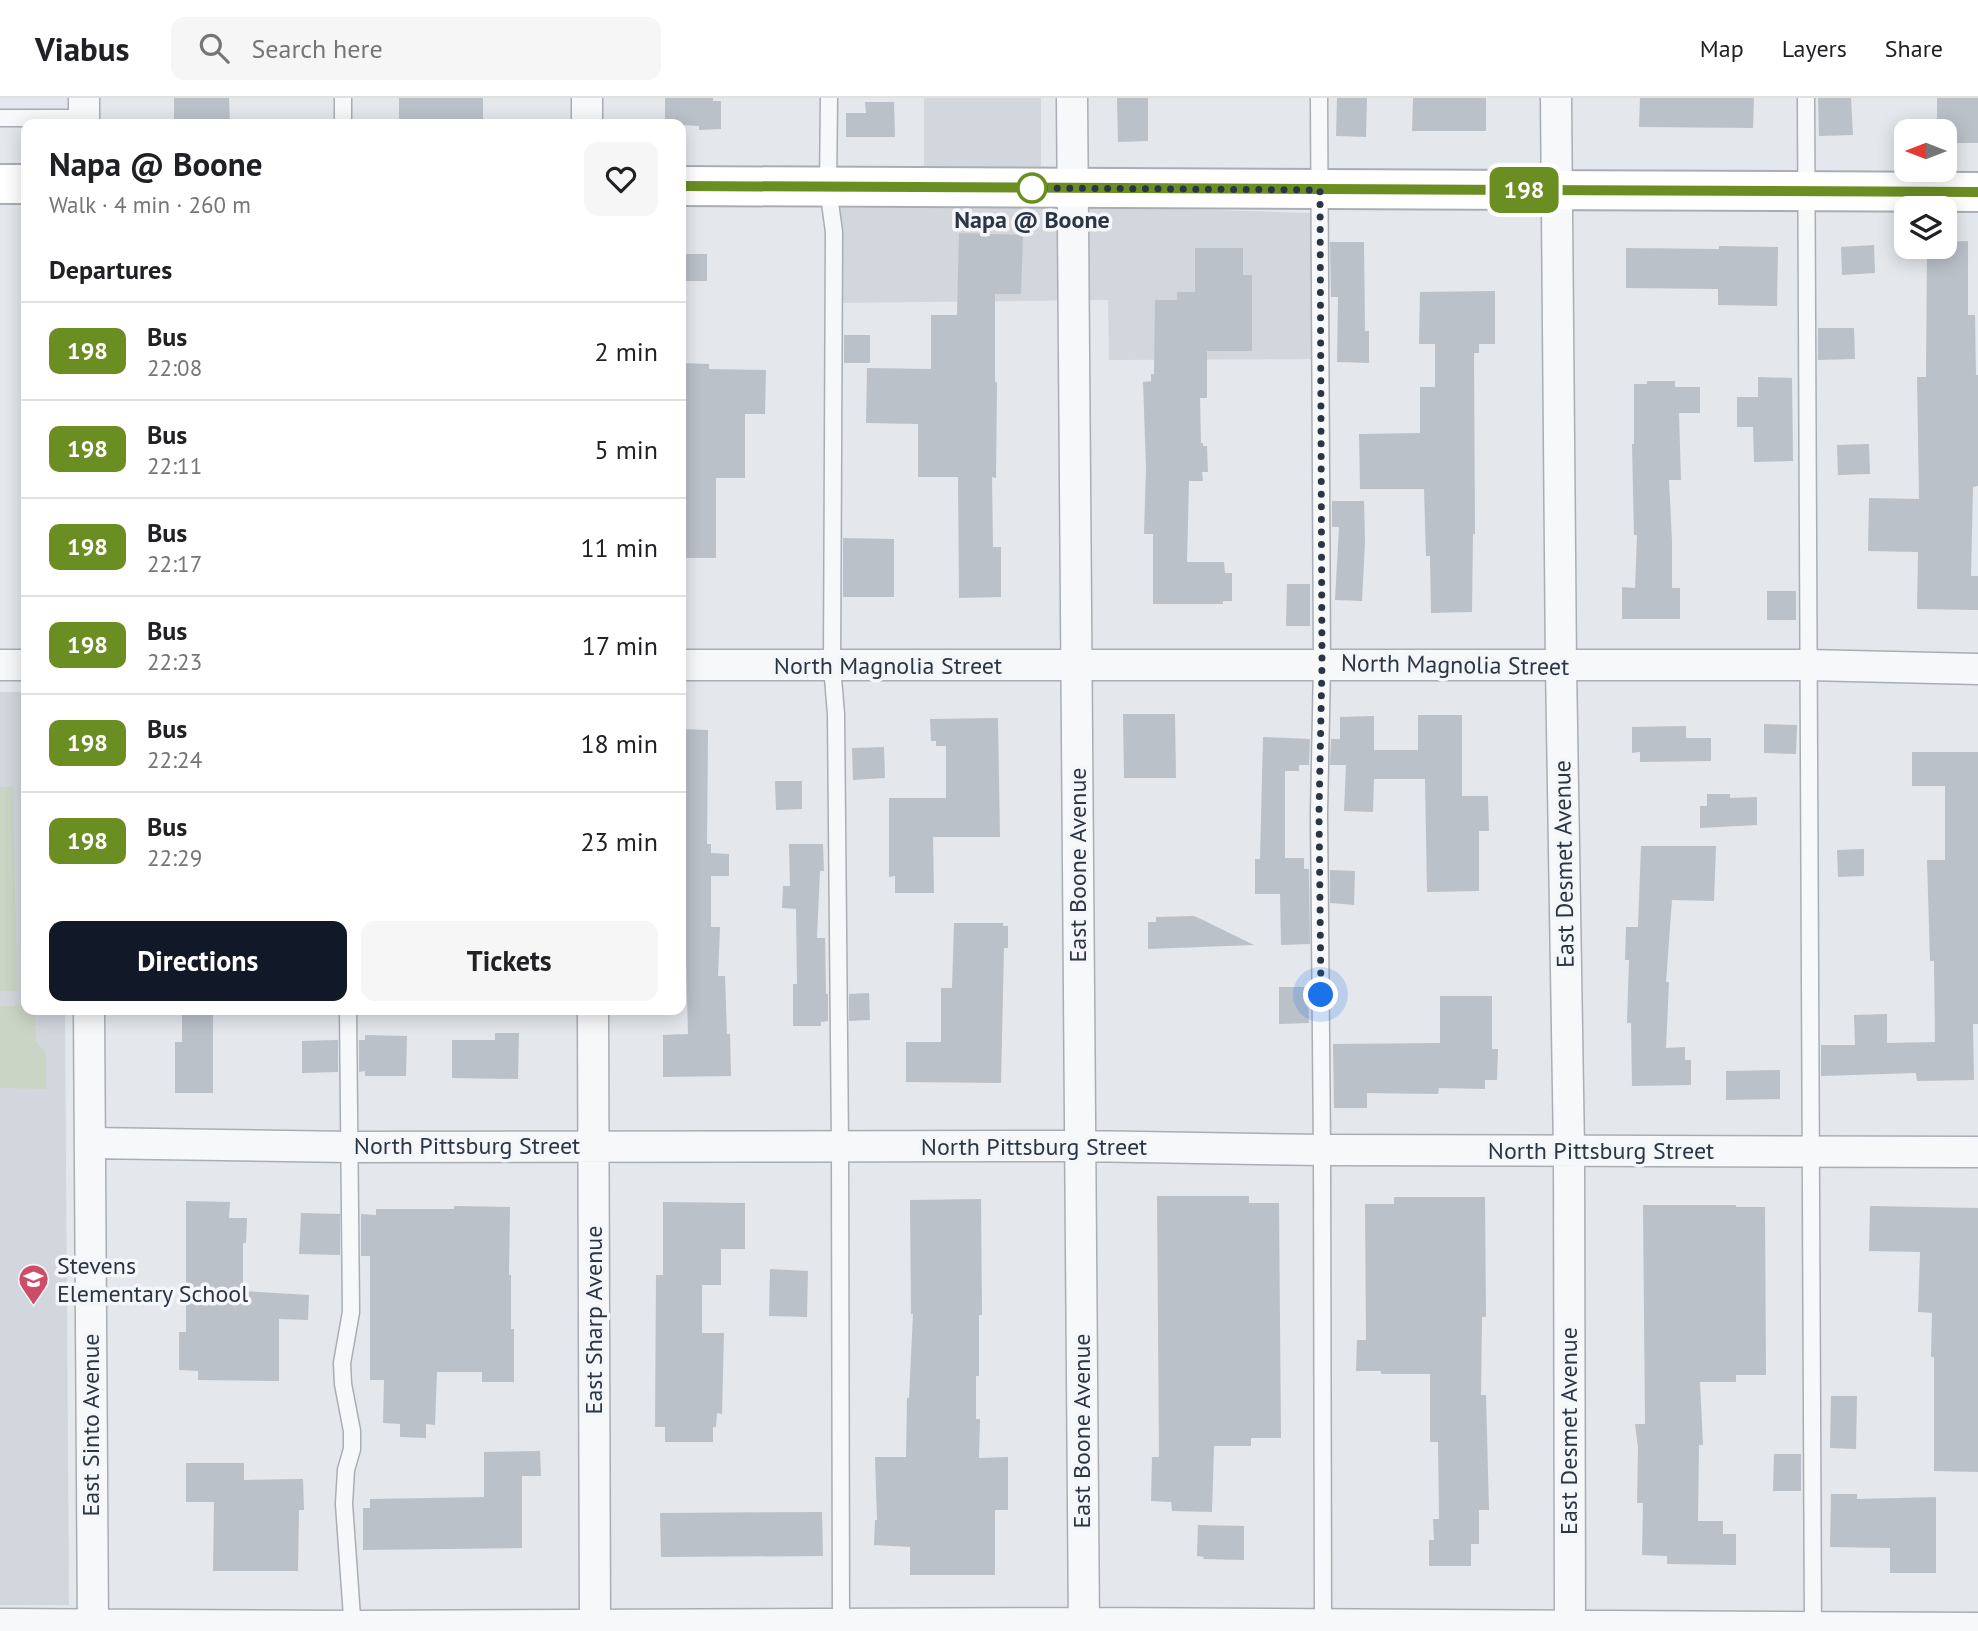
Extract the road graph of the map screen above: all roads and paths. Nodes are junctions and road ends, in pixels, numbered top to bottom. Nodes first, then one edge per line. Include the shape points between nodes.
1 (343, 98) edge
2 (587, 98) edge
3 (829, 98) edge
4 (1072, 98) edge
5 (1319, 98) edge
6 (1556, 98) edge
7 (1806, 98) edge
8 (84, 114) edge
9 (0, 118) edge
10 (343, 119) edge
11 (587, 119) edge
12 (0, 184) edge
13 (21, 184) edge
14 (686, 186) edge
15 (828, 188) junction
16 (1072, 188) junction
17 (1320, 190) junction
18 (1556, 190) junction
19 (1806, 191) junction
20 (1978, 192) edge
21 (0, 664) edge
22 (21, 664) edge
23 (1322, 664) junction
24 (686, 665) edge
25 (1808, 665) junction
26 (832, 666) junction
27 (1076, 666) junction
28 (1561, 666) junction
29 (1978, 669) edge
30 (89, 1015) edge
31 (348, 1015) edge
32 (593, 1015) edge
33 (90, 1143) junction
34 (594, 1145) junction
35 (350, 1146) junction
36 (1080, 1146) junction
37 (841, 1147) junction
38 (1322, 1150) junction
39 (1569, 1151) junction
40 (1811, 1151) junction
41 (1978, 1152) edge
42 (0, 1623) edge
43 (93, 1627) edge
44 (1084, 1627) edge
45 (353, 1628) edge
46 (595, 1628) edge
47 (841, 1628) edge
48 (1323, 1628) edge
49 (1978, 1628) edge
50 (1570, 1629) edge
51 (1813, 1629) edge

1 - 10 lane
2 - 11 street
3 - 15 lane
4 - 16 street, East Boone Avenue
5 - 17 lane
6 - 18 street, East Desmet Avenue
7 - 19 lane
8 - 9 lane
12 - 13 main road
14 - 15 main road
15 - 16 main road
15 - 26 lane via 834,232
16 - 17 main road
16 - 27 street, East Boone Avenue
17 - 18 main road
17 - 23 lane
18 - 19 main road
18 - 28 street, East Desmet Avenue
19 - 20 main road
19 - 25 lane
21 - 22 street
23 - 27 street, North Magnolia Street
23 - 28 street, North Magnolia Street
23 - 38 lane
24 - 26 street, North Magnolia Street
25 - 28 street, North Magnolia Street
25 - 29 street, North Magnolia Street
25 - 40 lane
26 - 27 street, North Magnolia Street
26 - 37 lane
27 - 36 street, East Boone Avenue
28 - 39 street, East Desmet Avenue
30 - 33 street, East Sinto Avenue
31 - 35 lane
32 - 34 street, East Sharp Avenue
33 - 35 street, North Pittsburg Street
33 - 43 street, East Sinto Avenue
34 - 35 street, North Pittsburg Street
34 - 37 street, North Pittsburg Street
34 - 46 street, East Sharp Avenue
35 - 45 lane via 351,1312 342,1363 352,1431 344,1504
36 - 37 street, North Pittsburg Street
36 - 38 street, North Pittsburg Street
36 - 44 street, East Boone Avenue
37 - 47 lane
38 - 39 street, North Pittsburg Street
38 - 48 lane
39 - 40 street, North Pittsburg Street
39 - 50 street, East Desmet Avenue
40 - 41 street, North Pittsburg Street
40 - 51 lane
42 - 43 street
43 - 45 street
44 - 47 street
44 - 48 street
45 - 46 street
46 - 47 street
48 - 50 street
49 - 51 street
50 - 51 street

